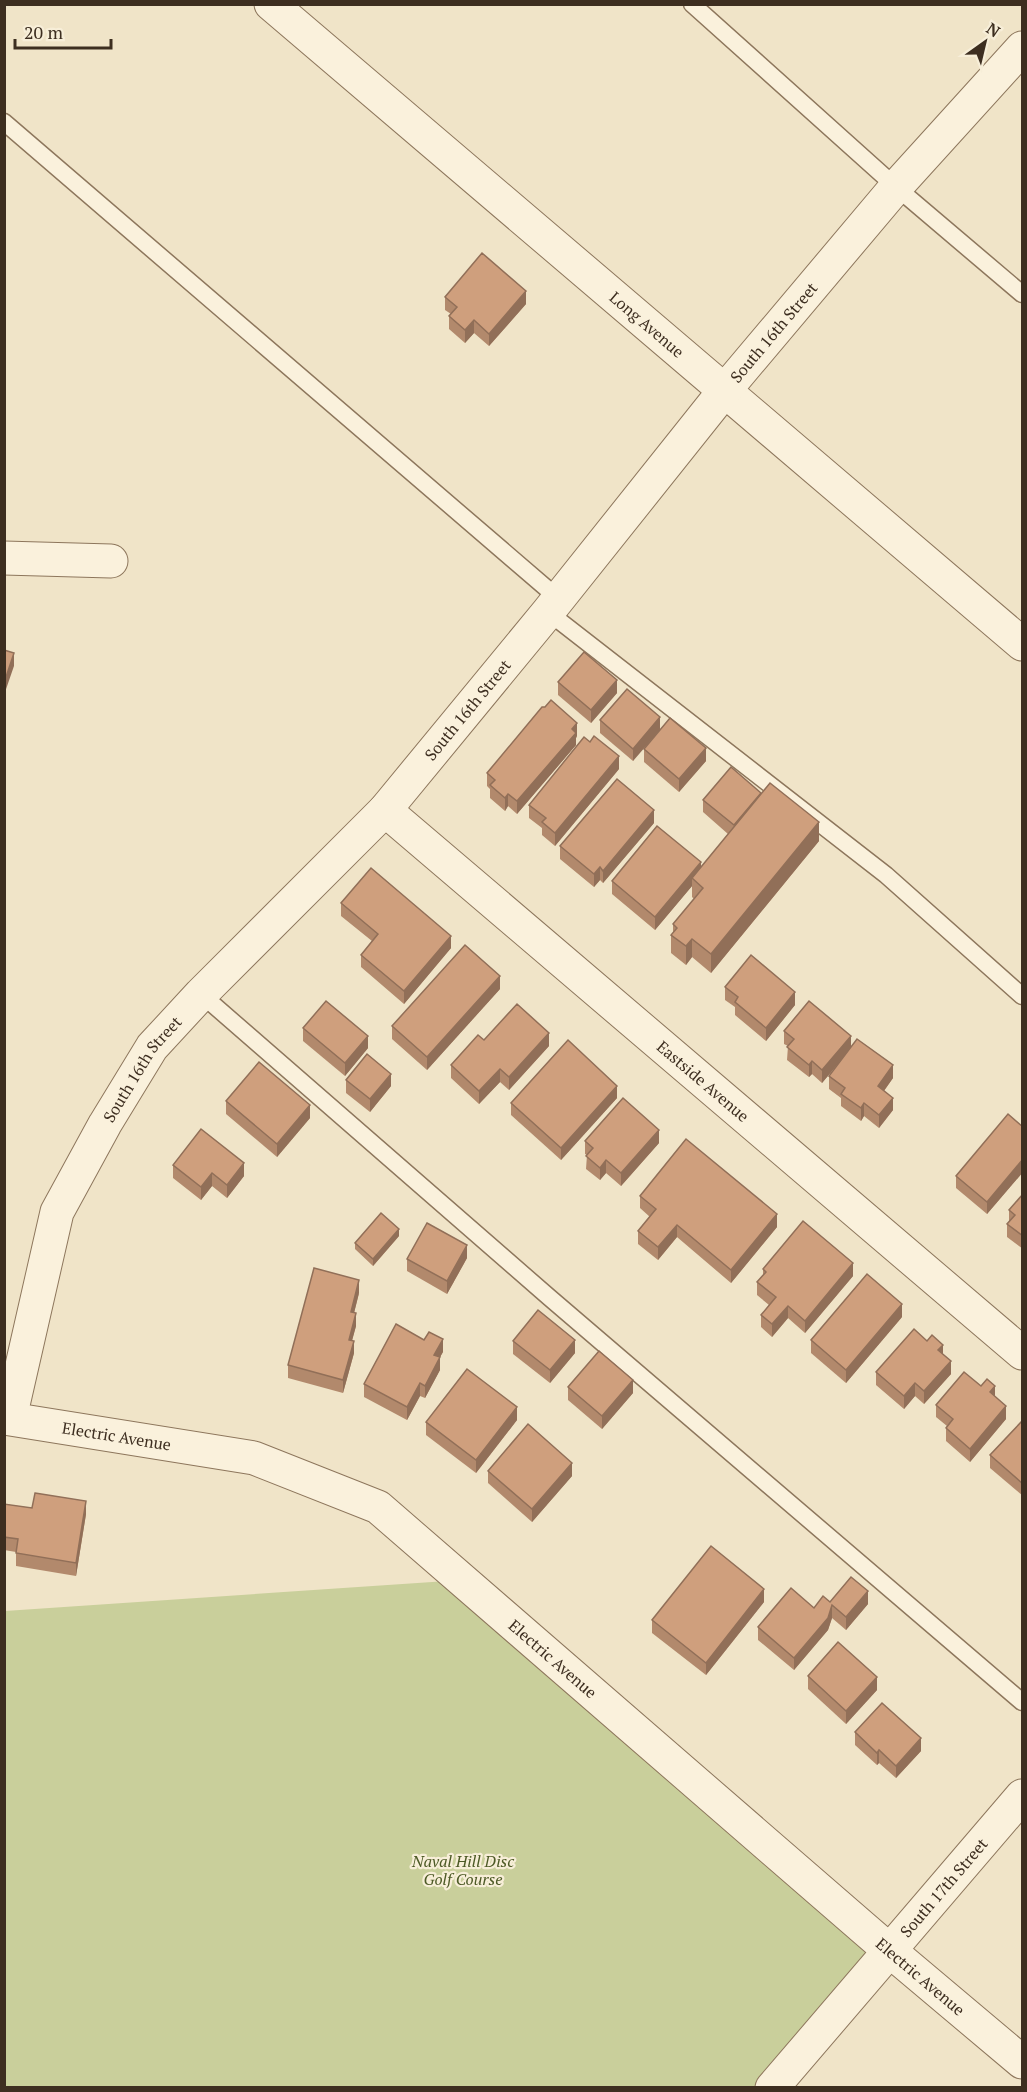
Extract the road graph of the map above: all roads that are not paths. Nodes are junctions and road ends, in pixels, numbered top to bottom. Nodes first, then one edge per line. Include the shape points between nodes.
1 (271, 4) edge
2 (692, 4) edge
3 (1023, 48) edge
4 (4, 122) edge
5 (896, 187) junction
6 (1023, 294) edge
7 (725, 390) junction
8 (4, 558) edge
9 (111, 561) dead end
10 (553, 606) junction
11 (1023, 644) edge
12 (385, 810) junction
13 (201, 994) junction
14 (1023, 996) edge
15 (1023, 1353) edge
16 (8, 1418) edge
17 (1023, 1702) edge
18 (1023, 1796) edge
19 (889, 1950) junction
20 (1023, 2062) edge
21 (772, 2088) edge

1 - 7 street, Long Avenue
2 - 5 lane
3 - 5 street, South 16th Street
4 - 10 lane
5 - 6 lane
5 - 7 street, South 16th Street
7 - 10 street, South 16th Street
7 - 11 street, Long Avenue
8 - 9 street
10 - 12 street, South 16th Street
10 - 14 lane via 886,875
12 - 13 street, South 16th Street
12 - 15 street, Eastside Avenue
13 - 16 street, South 16th Street via 152,1047 57,1212
13 - 17 lane
16 - 19 street, Electric Avenue via 254,1458 378,1507
18 - 19 street, South 17th Street
19 - 20 street, Electric Avenue
19 - 21 street, South 17th Street

